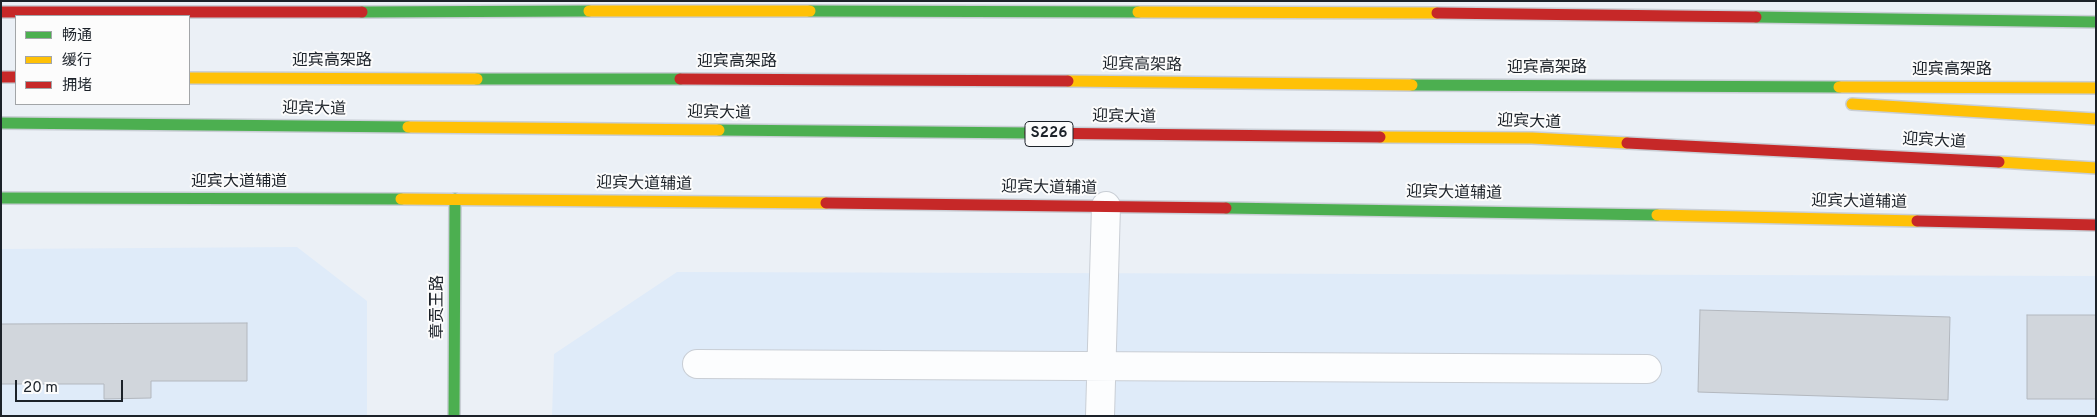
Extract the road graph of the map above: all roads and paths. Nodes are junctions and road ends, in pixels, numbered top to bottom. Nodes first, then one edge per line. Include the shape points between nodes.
1 (1761, 5) dead end
2 (1, 12) edge
3 (1547, 14) junction
4 (2096, 22) edge
5 (1, 77) edge
6 (15, 77) edge
7 (190, 78) edge
8 (1552, 86) junction
9 (2096, 88) edge
10 (1759, 98) dead end
11 (1838, 103) dead end
12 (2096, 118) edge
13 (1, 123) edge
14 (2096, 168) edge
15 (1, 198) edge
16 (456, 198) junction
17 (1106, 206) junction
18 (2096, 225) edge
19 (697, 364) dead end
20 (1102, 366) junction
21 (1647, 369) dead end
22 (454, 416) edge
23 (1100, 416) edge

1 - 3 main road
2 - 3 main road
3 - 4 main road
5 - 6 main road
7 - 8 main road, 迎宾高架路
8 - 9 main road, 迎宾高架路
8 - 10 main road
11 - 12 main road
13 - 14 main road, 迎宾大道 / S226 via 1532,138
15 - 16 main road, 迎宾大道辅道
16 - 17 main road, 迎宾大道辅道
16 - 22 main road, 章贡王路
17 - 18 main road, 迎宾大道辅道 via 1550,212
17 - 20 street
19 - 20 street
20 - 21 street
20 - 23 street

